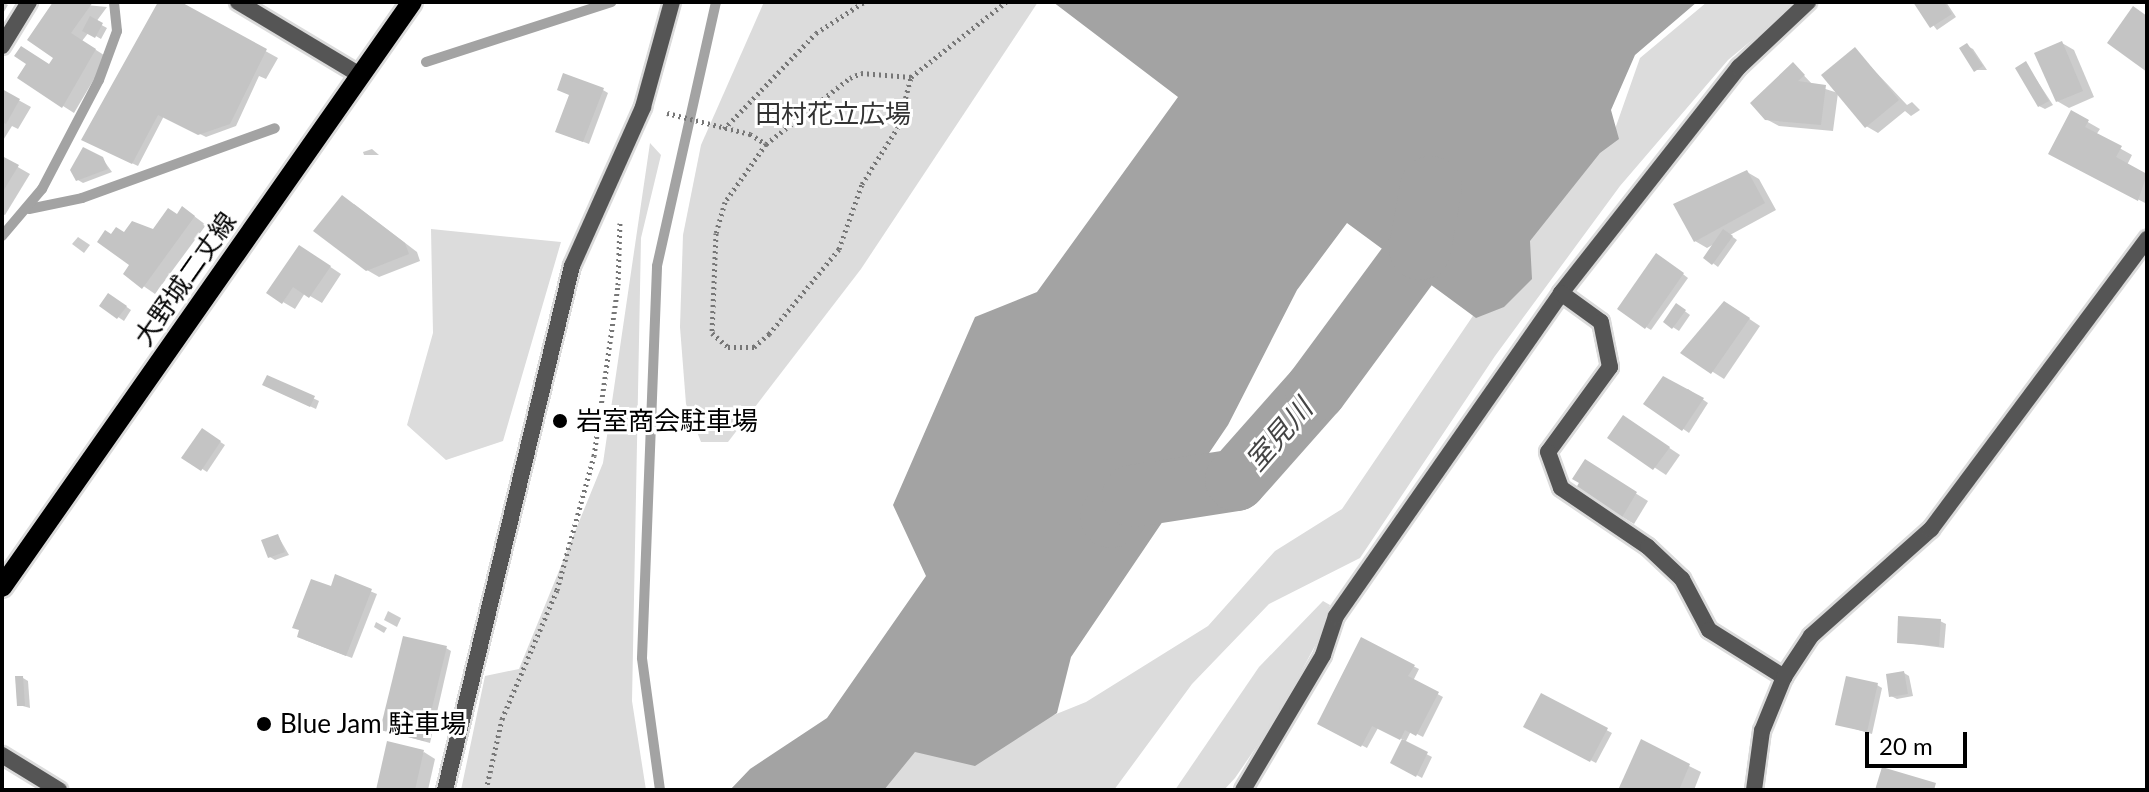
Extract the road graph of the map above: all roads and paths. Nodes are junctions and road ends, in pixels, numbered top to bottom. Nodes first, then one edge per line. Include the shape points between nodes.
1 (29, 2) edge
2 (238, 2) edge
3 (412, 2) edge
4 (864, 2) edge
5 (1006, 2) edge
6 (1808, 2) edge
7 (671, 6) edge
8 (2, 46) edge
9 (360, 75) junction
10 (911, 77) junction
11 (643, 107) junction
12 (724, 129) junction
13 (766, 144) junction
14 (610, 180) junction
15 (2147, 239) edge
16 (1561, 293) junction
17 (2, 587) edge
18 (1784, 677) junction
19 (2, 755) edge
20 (59, 790) edge
21 (445, 790) edge
22 (486, 790) edge
23 (1243, 790) edge
24 (1754, 790) edge

1 - 8 street
2 - 9 street
3 - 9 main road, 大野城二丈線
4 - 12 path via 816,33
5 - 10 path
6 - 16 street via 1739,67
7 - 11 street
9 - 17 main road, 大野城二丈線
10 - 13 path via 861,73 850,78
10 - 13 path via 898,127 862,184 839,249 769,334 754,347 728,347 712,333 716,233 725,202
11 - 12 path
11 - 14 street
12 - 13 path
14 - 21 street via 572,266
14 - 22 path via 621,204 618,285 594,456 557,590 502,719
15 - 18 street via 1931,529 1811,636
16 - 18 street via 1601,322 1610,367 1548,452 1561,488 1648,547 1682,579 1709,630
16 - 23 street via 1336,616 1323,655
18 - 24 street via 1762,731
19 - 20 street

